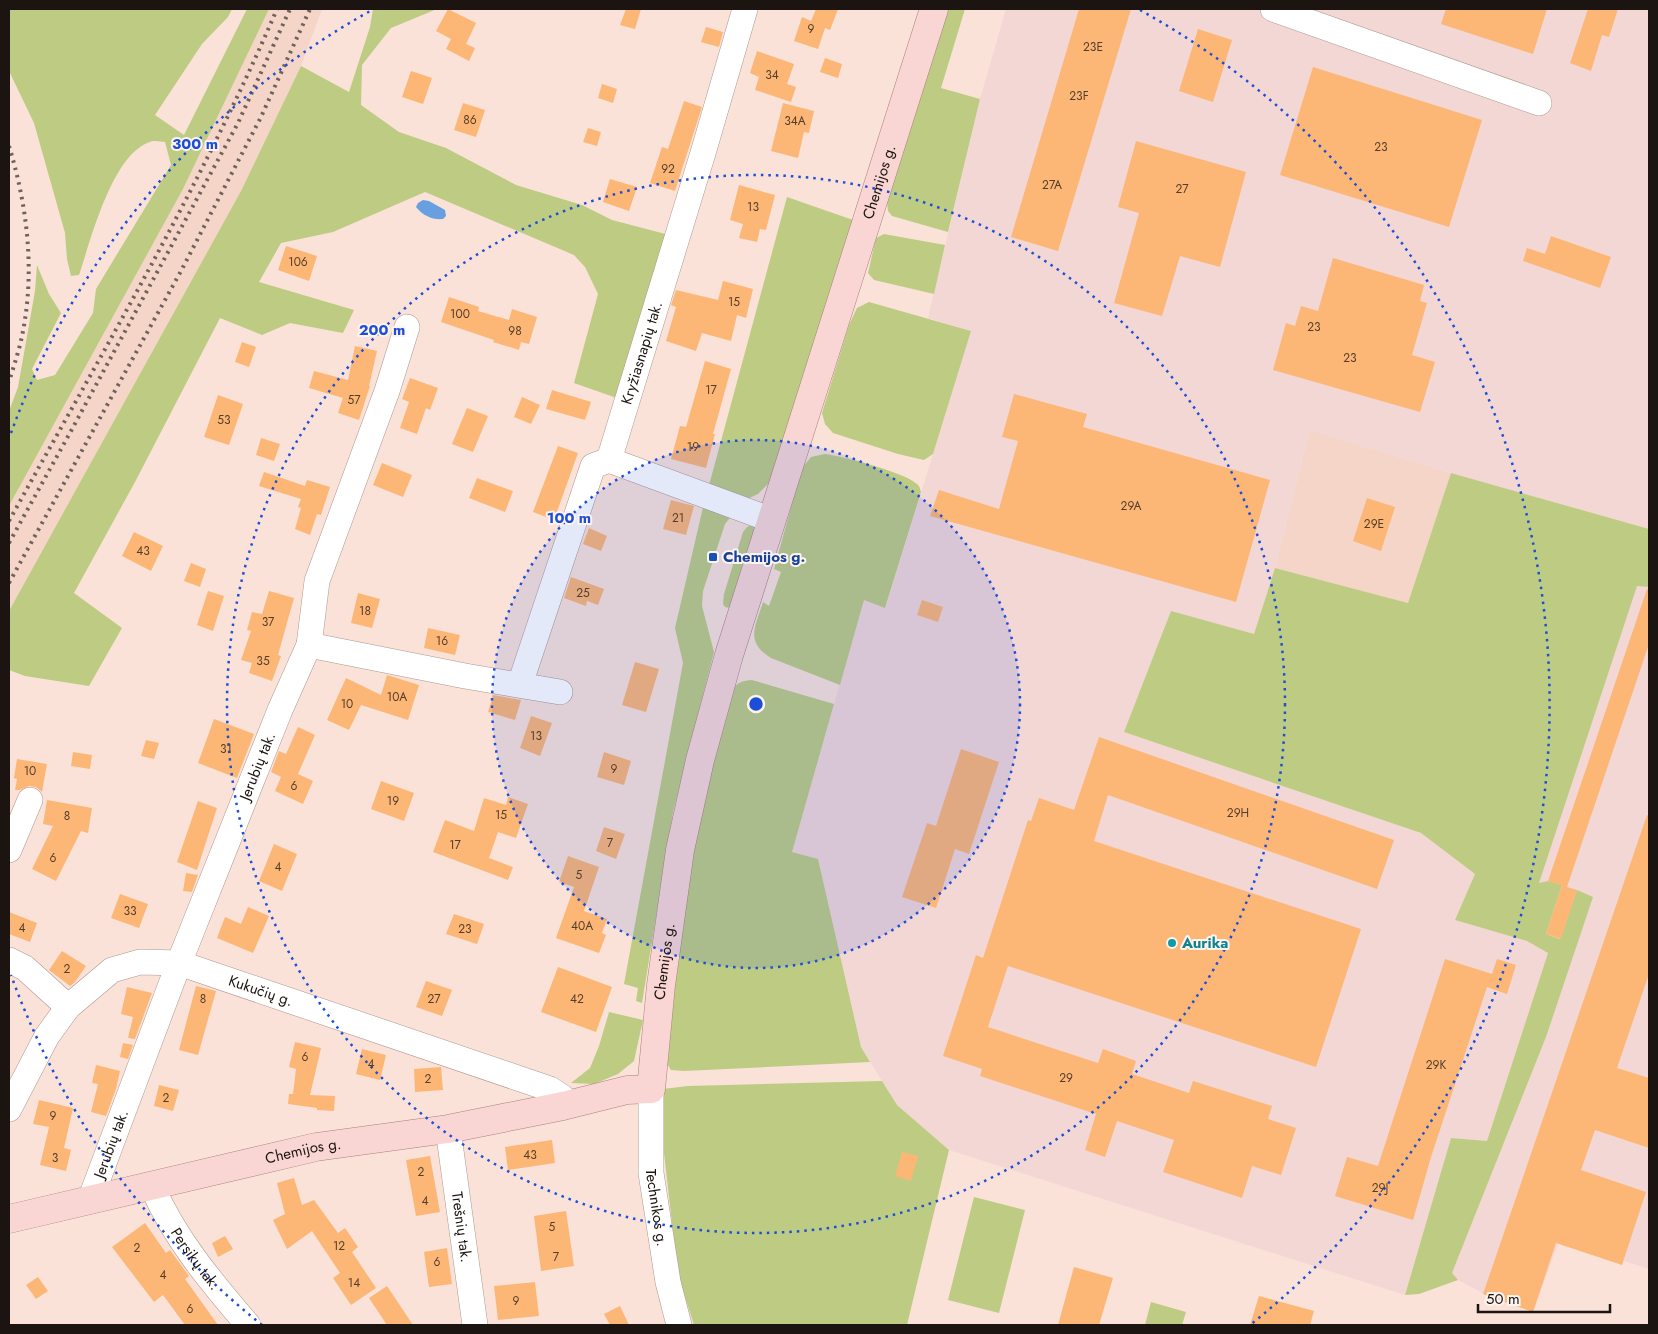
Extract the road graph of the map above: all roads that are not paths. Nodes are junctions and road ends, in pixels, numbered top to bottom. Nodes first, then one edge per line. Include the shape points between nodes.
1 (745, 9) edge
2 (934, 9) edge
3 (1273, 9) edge
4 (1539, 103) dead end
5 (407, 327) dead end
6 (609, 460) junction
7 (772, 520) junction
8 (309, 645) junction
9 (520, 684) junction
10 (560, 692) dead end
11 (30, 800) dead end
12 (9, 850) edge
13 (9, 960) edge
14 (179, 962) junction
15 (68, 1007) junction
16 (650, 1089) junction
17 (563, 1106) junction
18 (9, 1109) edge
19 (448, 1129) junction
20 (152, 1186) junction
21 (90, 1200) junction
22 (9, 1219) edge
23 (248, 1325) edge
24 (475, 1325) edge
25 (679, 1325) edge

1 - 6 street, Kryžiasnapių tak.
2 - 7 main road, Chemijos g.
3 - 4 street
5 - 8 street, Jerubių tak. via 387,392 317,581
6 - 7 street
6 - 9 street via 593,466
7 - 16 main road, Chemijos g. via 719,689 680,850
8 - 9 street
8 - 14 street, Jerubių tak.
9 - 10 street
11 - 12 street
13 - 15 street via 25,968
14 - 15 street, Kukučių g. via 140,962 112,970
14 - 17 street, Kukučių g. via 550,1089 562,1096
14 - 21 street, Jerubių tak.
15 - 18 street, Kukučių g. via 47,1036
16 - 17 main road, Chemijos g. via 627,1090
16 - 25 street, Technikos g. via 651,1174 667,1274
17 - 19 main road, Chemijos g.
19 - 20 main road, Chemijos g. via 316,1147
19 - 24 street, Trešnių tak.
20 - 21 main road, Chemijos g.
20 - 23 street, Persikų tak. via 182,1242
21 - 22 main road, Chemijos g.

